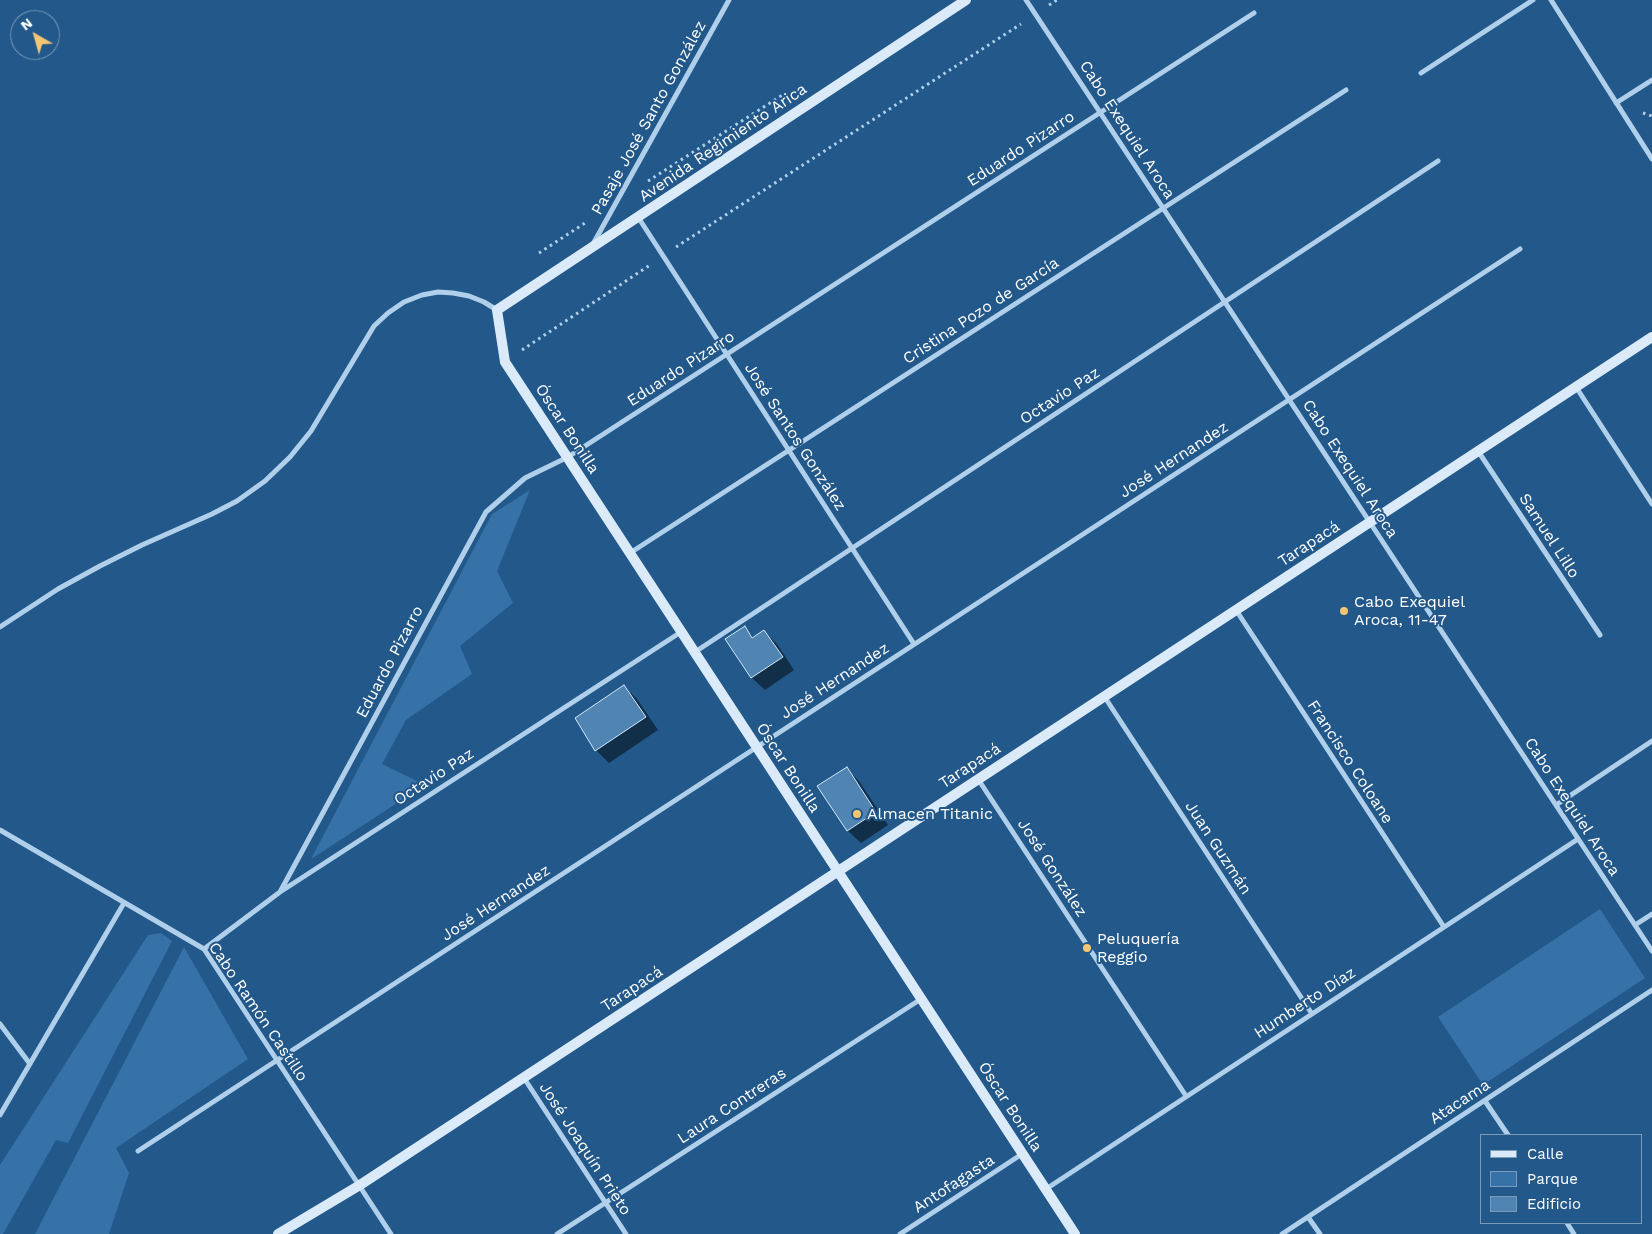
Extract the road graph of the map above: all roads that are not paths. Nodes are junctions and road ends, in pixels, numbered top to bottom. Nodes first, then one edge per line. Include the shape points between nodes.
1 (729, 0) edge
2 (966, 0) edge
3 (1026, 0) edge
4 (1534, 0) edge
5 (1551, 0) edge
6 (1254, 13) dead end
7 (1421, 73) dead end
8 (1652, 80) edge
9 (1346, 90) dead end
10 (1616, 103) junction
11 (1100, 112) junction
12 (1652, 159) edge
13 (1438, 161) dead end
14 (1163, 208) junction
15 (638, 217) junction
16 (590, 249) junction
17 (1520, 249) dead end
18 (1225, 302) junction
19 (497, 310) junction
20 (1652, 337) edge
21 (726, 354) junction
22 (1576, 386) junction
23 (1289, 399) junction
24 (789, 450) junction
25 (1478, 451) junction
26 (568, 457) junction
27 (1652, 504) edge
28 (1370, 522) junction
29 (852, 548) junction
30 (630, 553) junction
31 (1236, 610) junction
32 (0, 627) edge
33 (681, 632) junction
34 (1600, 634) dead end
35 (914, 644) junction
36 (695, 652) junction
37 (1104, 696) junction
38 (1652, 741) edge
39 (756, 747) junction
40 (978, 779) junction
41 (1556, 805) junction
42 (0, 830) edge
43 (1578, 839) junction
44 (837, 872) junction
45 (280, 892) junction
46 (124, 902) junction
47 (1652, 914) edge
48 (1635, 925) junction
49 (1444, 927) junction
50 (204, 949) junction
51 (1652, 951) edge
52 (1652, 990) edge
53 (921, 999) junction
54 (1312, 1014) junction
55 (0, 1024) edge
56 (277, 1060) junction
57 (30, 1064) junction
58 (524, 1077) junction
59 (1186, 1096) junction
60 (1485, 1101) junction
61 (0, 1115) edge
62 (1507, 1134) edge
63 (138, 1151) dead end
64 (1022, 1154) junction
65 (360, 1185) junction
66 (1045, 1189) junction
67 (606, 1202) junction
68 (1308, 1217) junction
69 (278, 1234) edge
70 (391, 1234) edge
71 (557, 1234) edge
72 (626, 1234) edge
73 (900, 1234) edge
74 (1075, 1234) edge
75 (1282, 1234) edge
76 (1320, 1234) edge

1 - 16 street, Pasaje José Santo González
2 - 15 street, Avenida Regimiento Arica
3 - 11 street, Cabo Exequiel Aroca
4 - 7 street
5 - 10 street
6 - 11 street, Eduardo Pizarro
8 - 10 street
9 - 14 street, Cristina Pozo de García
10 - 12 street
11 - 14 street, Cabo Exequiel Aroca
11 - 21 street, Eduardo Pizarro
13 - 18 street, Octavio Paz
14 - 18 street, Cabo Exequiel Aroca
14 - 24 street, Cristina Pozo de García
15 - 16 street, Avenida Regimiento Arica
15 - 21 street, José Santos González
16 - 19 street, Avenida Regimiento Arica
17 - 23 street, José Hernandez
18 - 23 street, Cabo Exequiel Aroca
18 - 29 street, Octavio Paz
19 - 26 street, Óscar Bonilla via 505,362
19 - 32 street via 476,299 454,293 438,292 404,302 374,326 311,431 265,480 237,501 58,589
20 - 22 street, Tarapacá
21 - 24 street, José Santos González
21 - 26 street, Eduardo Pizarro
22 - 25 street, Tarapacá
22 - 27 street
23 - 28 street, Cabo Exequiel Aroca
23 - 35 street, José Hernandez
24 - 29 street, José Santos González
24 - 30 street, Cristina Pozo de García
25 - 28 street, Tarapacá
25 - 34 street, Samuel Lillo
26 - 30 street, Óscar Bonilla
26 - 45 street, Eduardo Pizarro via 525,478 486,512
28 - 31 street, Tarapacá
28 - 41 street, Cabo Exequiel Aroca
29 - 35 street, José Santos González
29 - 36 street, Octavio Paz
30 - 33 street, Óscar Bonilla
31 - 37 street, Tarapacá
31 - 49 street, Francisco Coloane
33 - 36 street, Óscar Bonilla
33 - 45 street, Octavio Paz
35 - 39 street, José Hernandez
36 - 39 street, Óscar Bonilla
37 - 40 street, Tarapacá
37 - 54 street, Juan Guzmán
38 - 41 street
39 - 44 street, Óscar Bonilla
39 - 56 street, José Hernandez
40 - 44 street, Tarapacá
40 - 59 street, José González
41 - 43 street, Cabo Exequiel Aroca
42 - 46 street, Cabo Ramón Castillo
43 - 48 street, Cabo Exequiel Aroca
43 - 49 street, Humberto Díaz
44 - 53 street, Óscar Bonilla
44 - 58 street, Tarapacá
45 - 50 street, Octavio Paz
46 - 50 street, Cabo Ramón Castillo
46 - 57 street
47 - 48 street
48 - 51 street, Cabo Exequiel Aroca
49 - 54 street, Humberto Díaz
50 - 56 street, Cabo Ramón Castillo
52 - 60 street, Atacama
53 - 64 street, Óscar Bonilla
53 - 67 street, Laura Contreras
54 - 59 street, Humberto Díaz
55 - 57 street
56 - 63 street, José Hernandez
56 - 65 street, Cabo Ramón Castillo
57 - 61 street
58 - 65 street, Tarapacá
58 - 67 street, José Joaquín Prieto
59 - 66 street, Humberto Díaz
60 - 62 street
60 - 68 street, Atacama
64 - 66 street, Óscar Bonilla
64 - 73 street, Antofagasta
65 - 69 street, Tarapacá
65 - 70 street, Cabo Ramón Castillo
66 - 74 street, Óscar Bonilla
67 - 71 street, Laura Contreras
67 - 72 street, José Joaquín Prieto
68 - 75 street, Atacama
68 - 76 street

